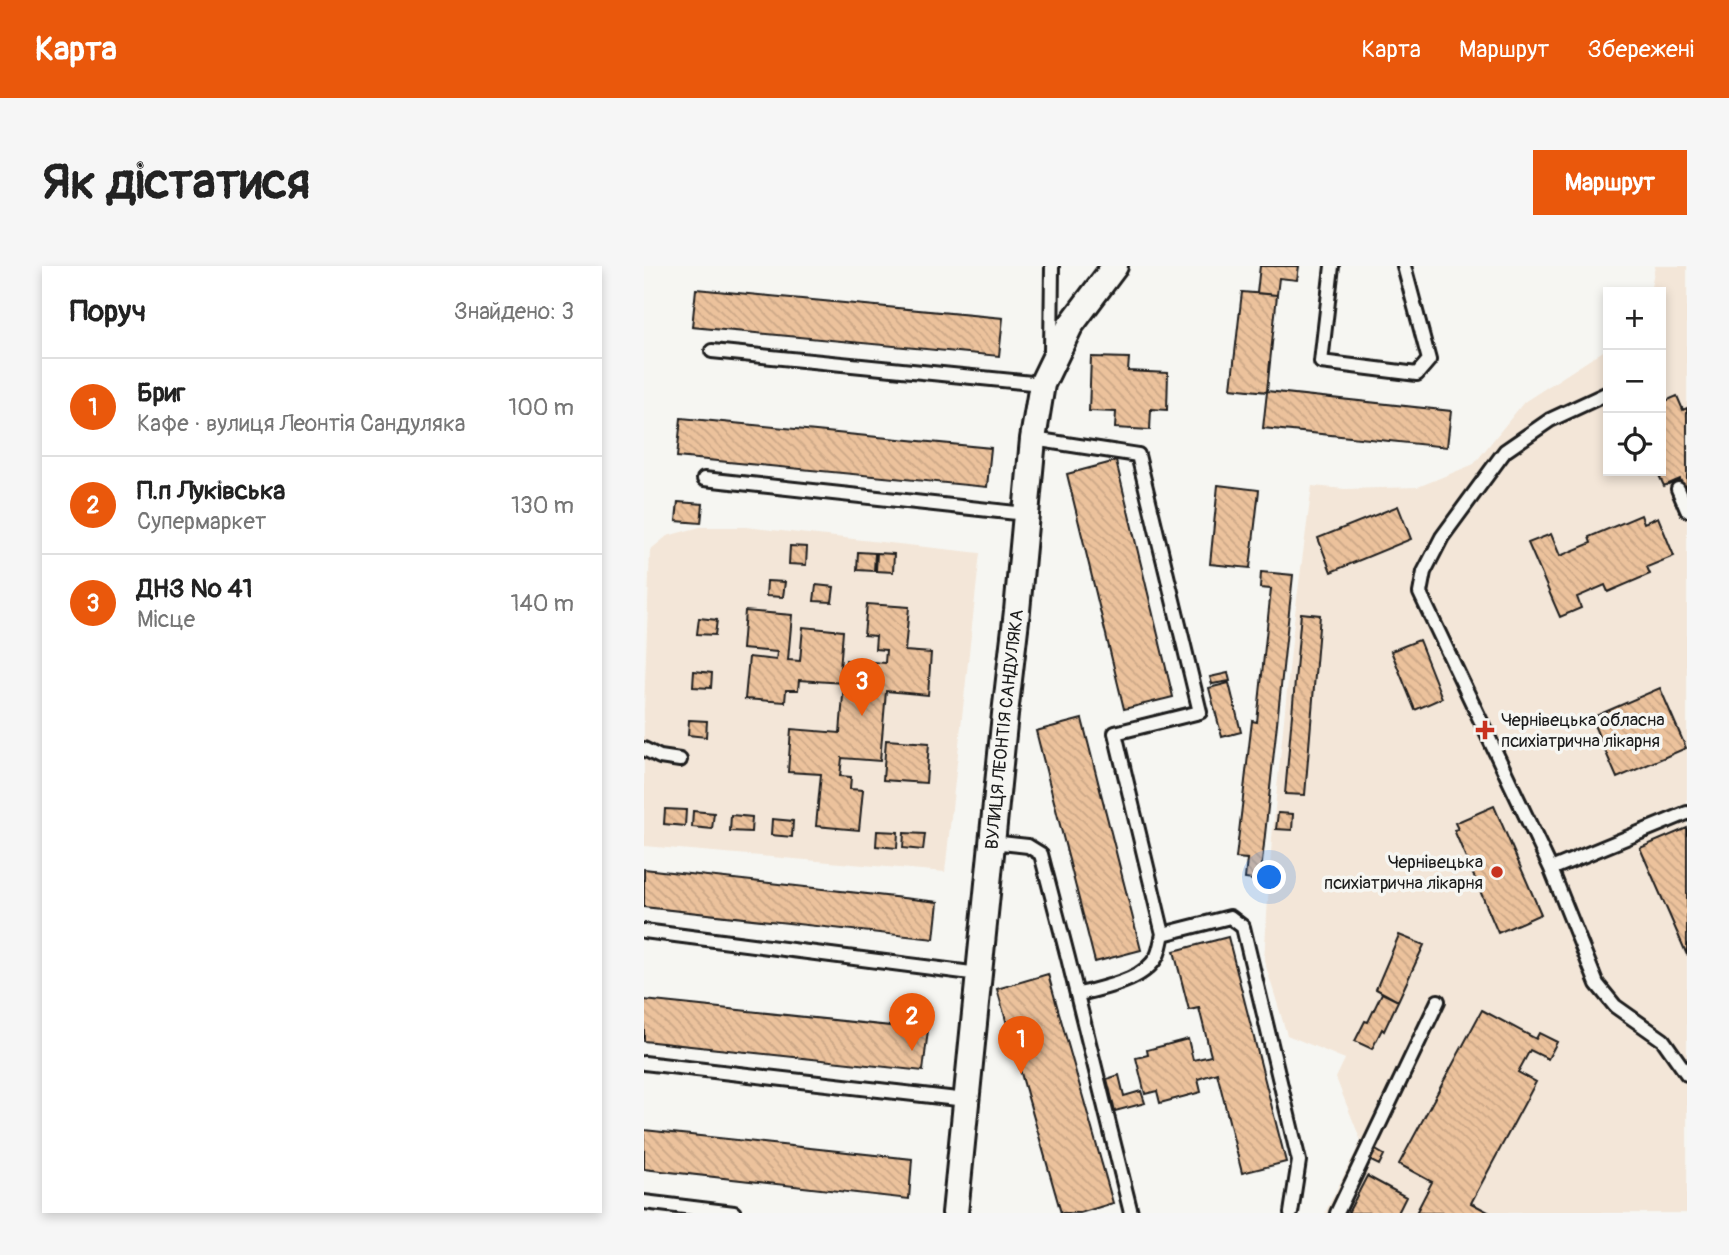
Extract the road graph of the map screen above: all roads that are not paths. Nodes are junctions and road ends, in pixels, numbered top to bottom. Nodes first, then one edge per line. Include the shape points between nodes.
1 (1052, 266) edge
2 (1115, 266) edge
3 (1332, 266) edge
4 (1404, 266) edge
5 (712, 351) dead end
6 (1047, 373) junction
7 (1603, 395) edge
8 (1033, 439) junction
9 (704, 479) dead end
10 (1678, 489) dead end
11 (1687, 510) edge
12 (1026, 514) junction
13 (644, 749) edge
14 (680, 760) dead end
15 (1687, 813) edge
16 (992, 842) junction
17 (1550, 869) junction
18 (644, 931) edge
19 (1163, 934) junction
20 (979, 974) junction
21 (1077, 995) junction
22 (1438, 1000) dead end
23 (644, 1063) edge
24 (1687, 1074) edge
25 (966, 1100) junction
26 (644, 1202) edge
27 (734, 1213) edge
28 (955, 1213) edge
29 (1131, 1213) edge
30 (1291, 1213) edge
31 (1337, 1213) edge

1 - 6 lane
2 - 6 street, ВУЛИЦЯ ЛЕОНТІЯ САНДУЛЯКА via 1070,326
3 - 4 lane via 1321,362 1417,374 1429,360
5 - 6 lane
6 - 8 street, ВУЛИЦЯ ЛЕОНТІЯ САНДУЛЯКА
7 - 17 lane via 1550,420 1505,451 1442,537 1424,572 1420,593
8 - 12 street, ВУЛИЦЯ ЛЕОНТІЯ САНДУЛЯКА
8 - 19 lane via 1138,455 1200,712 1115,733
9 - 12 lane
10 - 11 lane
12 - 16 street, ВУЛИЦЯ ЛЕОНТІЯ САНДУЛЯКА
13 - 14 lane
15 - 17 lane
16 - 20 street, ВУЛИЦЯ ЛЕОНТІЯ САНДУЛЯКА
16 - 21 lane via 1028,846 1041,854
17 - 24 lane via 1597,984 1615,1006 1663,1040
18 - 20 lane
19 - 21 lane via 1157,956 1145,971
19 - 30 lane via 1230,917 1243,927 1299,1161
20 - 25 street, ВУЛИЦЯ ЛЕОНТІЯ САНДУЛЯКА
21 - 29 lane
22 - 31 lane
23 - 25 lane
25 - 28 street, ВУЛИЦЯ ЛЕОНТІЯ САНДУЛЯКА
26 - 27 lane

